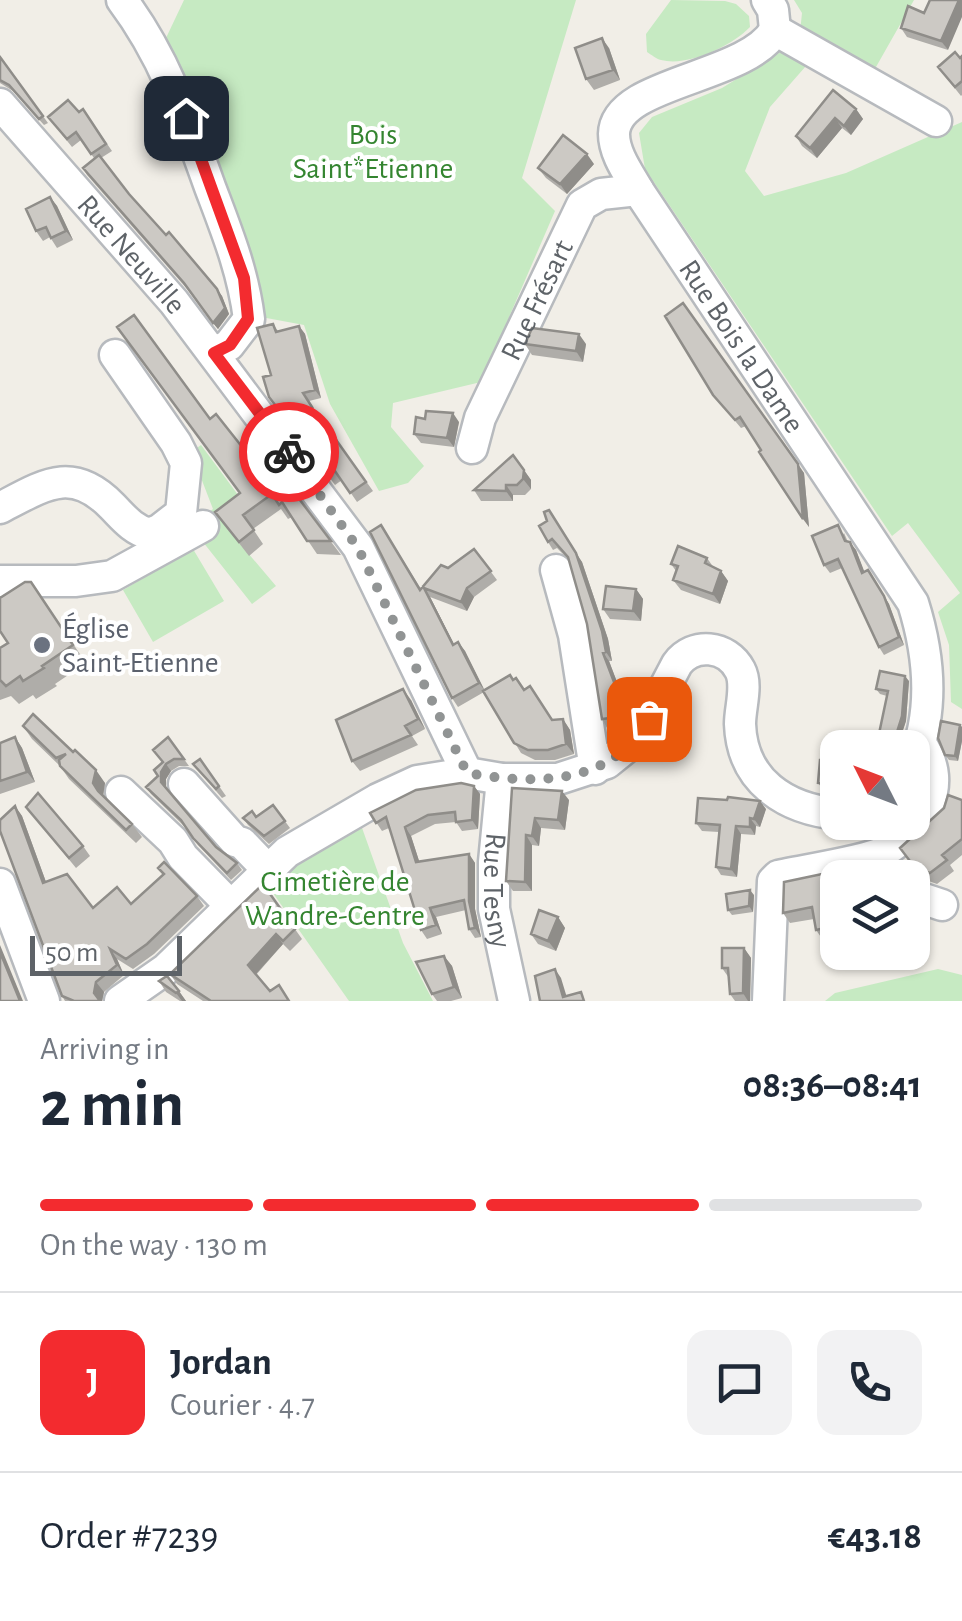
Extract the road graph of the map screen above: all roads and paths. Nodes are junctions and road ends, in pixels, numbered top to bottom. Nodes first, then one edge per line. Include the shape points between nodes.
1 (122, 0) edge
2 (766, 0) edge
3 (775, 30) junction
4 (0, 104) edge
5 (936, 121) dead end
6 (638, 190) junction
7 (214, 353) junction
8 (115, 355) dead end
9 (472, 448) dead end
10 (0, 508) edge
11 (204, 526) dead end
12 (556, 570) dead end
13 (0, 582) edge
14 (922, 730) edge
15 (930, 758) edge
16 (594, 769) junction
17 (467, 773) junction
18 (502, 779) junction
19 (184, 784) dead end
20 (120, 792) dead end
21 (930, 807) edge
22 (820, 813) edge
23 (902, 840) edge
24 (887, 860) edge
25 (267, 869) junction
26 (820, 872) edge
27 (0, 884) edge
28 (930, 900) edge
29 (942, 904) dead end
30 (231, 906) junction
31 (137, 998) edge
32 (44, 1001) edge
33 (514, 1001) edge
34 (768, 1001) edge

1 - 7 street via 174,87 244,278 248,319 230,345
2 - 3 street
3 - 5 street
3 - 6 street, Rue Bois la Dame via 754,54 635,101 619,116 614,140
4 - 7 street, Rue Neuville
6 - 9 street, Rue Frésart via 601,194 582,204 480,418
6 - 14 street, Rue Bois la Dame via 914,603 929,690
7 - 17 street, Rue Neuville via 358,548
8 - 10 street via 186,463 181,513 149,534 127,523 94,490 64,481
11 - 13 street via 112,576
12 - 16 street via 574,635
15 - 21 street, Rue Bois la Dame via 936,782
16 - 18 street via 558,779
16 - 22 street via 638,738 684,654 719,651 742,674 746,757 782,800
17 - 18 street
17 - 25 street via 378,798
18 - 33 street, Rue Tesny via 494,909
19 - 25 street
20 - 30 street
23 - 24 street, Rue Bois la Dame
25 - 30 street
26 - 34 street, Rue Bois la Dame via 773,881
27 - 32 street
28 - 29 street
30 - 31 street

